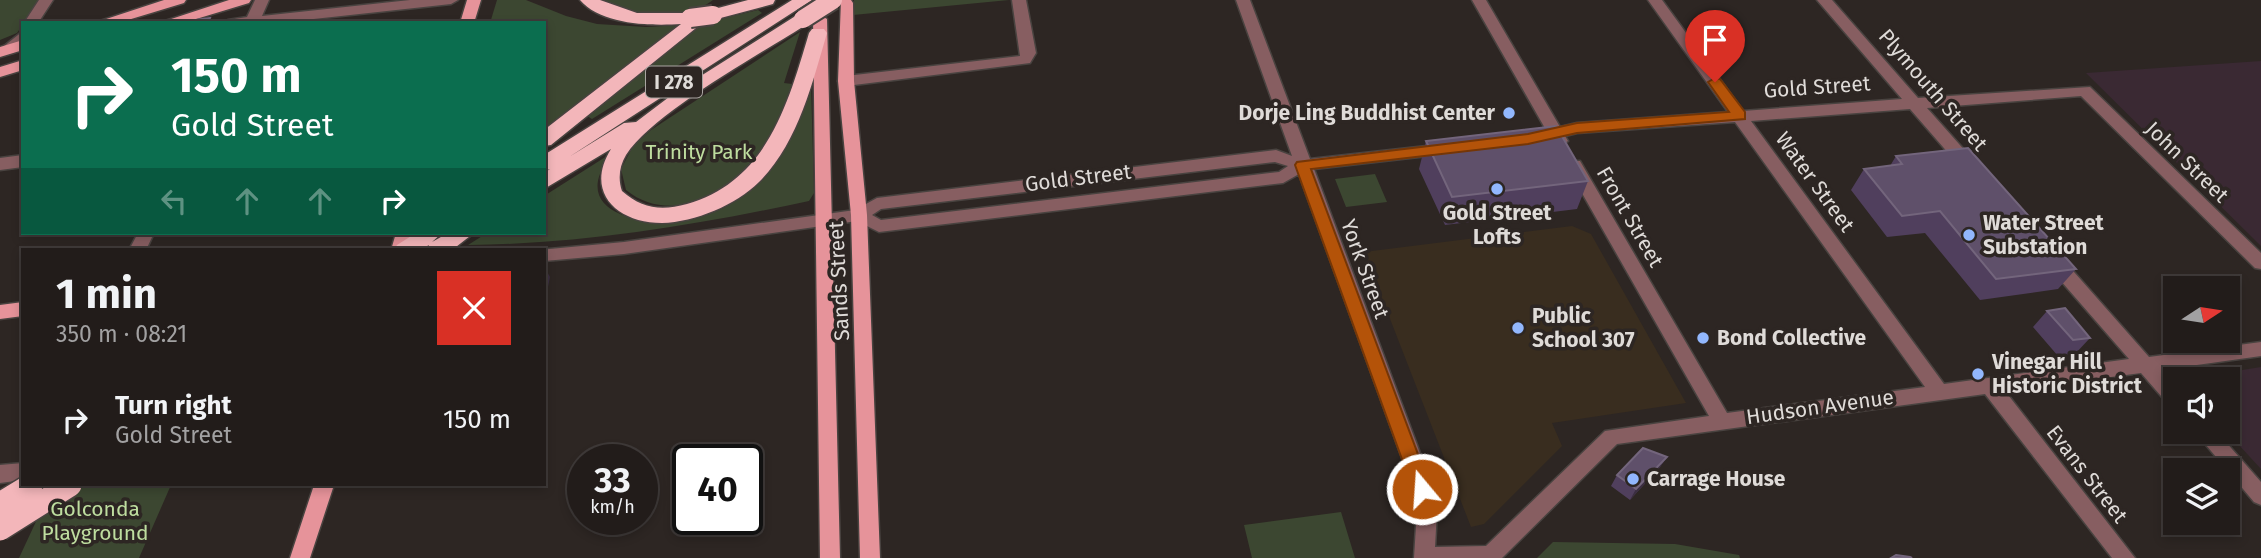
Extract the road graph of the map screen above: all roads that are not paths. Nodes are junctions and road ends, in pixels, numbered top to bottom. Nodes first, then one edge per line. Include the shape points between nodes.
1 (46, 0) edge
2 (179, 0) edge
3 (244, 0) edge
4 (262, 0) edge
5 (451, 0) edge
6 (473, 0) edge
7 (588, 0) edge
8 (767, 0) edge
9 (804, 0) edge
10 (1019, 0) edge
11 (1243, 0) edge
12 (1479, 0) edge
13 (1655, 0) edge
14 (1824, 0) edge
15 (839, 1) edge
16 (155, 4) edge
17 (715, 8) edge
18 (32, 21) edge
19 (107, 21) edge
20 (173, 21) edge
21 (252, 21) edge
22 (260, 21) edge
23 (468, 21) edge
24 (691, 21) junction
25 (814, 24) junction
26 (21, 66) edge
27 (0, 72) edge
28 (846, 81) junction
29 (693, 89) junction
30 (2085, 90) joint
31 (1914, 103) junction
32 (1740, 116) junction
33 (1555, 133) junction
34 (546, 137) edge
35 (1515, 141) edge
36 (1462, 147) edge
37 (21, 161) edge
38 (546, 163) edge
39 (0, 164) edge
40 (1302, 165) junction
41 (1979, 177) edge
42 (546, 180) edge
43 (859, 215) junction
44 (823, 220) junction
45 (461, 235) edge
46 (439, 248) edge
47 (2043, 249) edge
48 (546, 255) edge
49 (2261, 263) edge
50 (21, 309) edge
51 (0, 312) edge
52 (2261, 349) edge
53 (2144, 364) junction
54 (1988, 384) junction
55 (2163, 385) edge
56 (1938, 391) junction
57 (1721, 420) junction
58 (2215, 444) edge
59 (21, 471) edge
60 (0, 474) edge
61 (22, 486) edge
62 (29, 486) edge
63 (68, 486) edge
64 (324, 486) edge
65 (2261, 496) edge
66 (0, 504) edge
67 (0, 530) edge
68 (300, 558) edge
69 (830, 558) edge
70 (870, 558) edge
71 (1424, 558) edge
72 (2125, 558) edge

1 - 18 street
2 - 16 main road
3 - 20 main road
4 - 21 street
5 - 22 street
6 - 23 main road
7 - 24 highway via 632,18
8 - 17 highway
9 - 38 highway, I 278
10 - 28 street via 1029,53 1025,60
11 - 40 street, York Street
12 - 33 street, Front Street
13 - 32 street, Water Street
14 - 31 street, Plymouth Street
15 - 25 highway, I 278, bridge
15 - 28 main road, Sands Street
16 - 19 main road
17 - 24 highway, bridge
24 - 34 highway
25 - 29 highway, I 278
25 - 29 highway via 787,121 751,178 711,204 684,213 657,215 626,206 612,192 612,163 632,139
25 - 44 main road, Sands Street
26 - 27 main road
28 - 43 main road, Sands Street
29 - 42 highway, I 278
30 - 31 street, Gold Street
30 - 49 street, John Street
31 - 32 street, Gold Street
31 - 41 street, Plymouth Street
32 - 33 street, Gold Street
32 - 56 street, Water Street
33 - 35 street, Gold Street
33 - 57 street, Front Street
36 - 40 street, Gold Street
37 - 39 street
40 - 43 street, Gold Street via 1283,177 879,226
40 - 71 street, York Street via 1416,469 1427,510
43 - 44 street, Gold Street
43 - 70 main road, Sands Street
44 - 48 street, Gold Street
44 - 69 main road, Sands Street
45 - 46 highway
47 - 53 street
50 - 51 main road
52 - 53 street, Hudson Avenue
53 - 54 street, Hudson Avenue
53 - 55 street
54 - 56 street, Hudson Avenue
54 - 72 street, Evans Street
56 - 57 street, Hudson Avenue
57 - 71 street, Hudson Avenue via 1612,437 1491,555
58 - 65 street
59 - 60 street
61 - 67 street
62 - 66 highway, bridge
63 - 67 highway, bridge
64 - 68 main road

